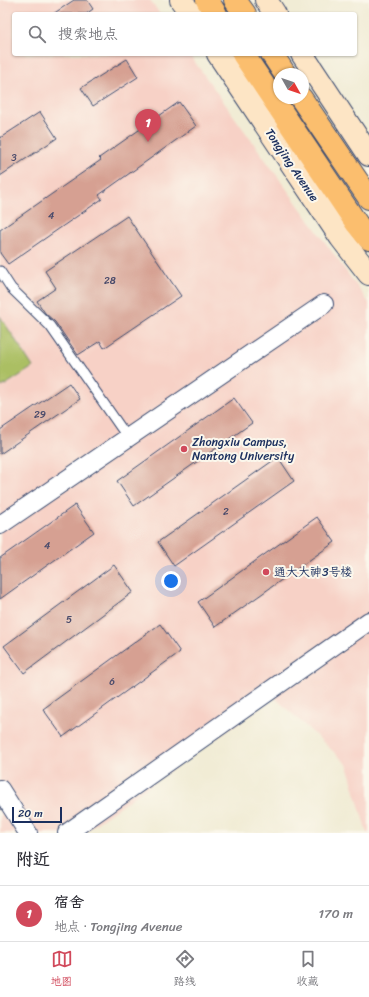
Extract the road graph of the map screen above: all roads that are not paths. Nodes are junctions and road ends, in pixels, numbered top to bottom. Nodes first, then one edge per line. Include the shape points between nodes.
1 (182, 0) edge
2 (207, 0) edge
3 (235, 0) edge
4 (266, 0) edge
5 (190, 12) edge
6 (215, 12) edge
7 (244, 12) edge
8 (274, 12) edge
9 (219, 56) edge
10 (244, 56) edge
11 (273, 56) edge
12 (303, 56) edge
13 (281, 68) edge
14 (305, 104) edge
15 (369, 155) edge
16 (369, 198) edge
17 (369, 239) edge
18 (0, 271) edge
19 (369, 274) edge
20 (324, 304) dead end
21 (128, 438) junction
22 (0, 525) edge
23 (369, 621) edge
24 (0, 789) edge
25 (28, 833) edge
26 (67, 833) edge

1 - 5 main road
2 - 6 highway
3 - 7 highway
4 - 8 main road
9 - 19 main road, Tongjing Avenue via 341,238
10 - 17 highway
11 - 13 highway
12 - 15 main road
14 - 16 highway
18 - 21 lane via 11,288 50,326
20 - 21 street
21 - 22 street
23 - 26 street
24 - 25 street

